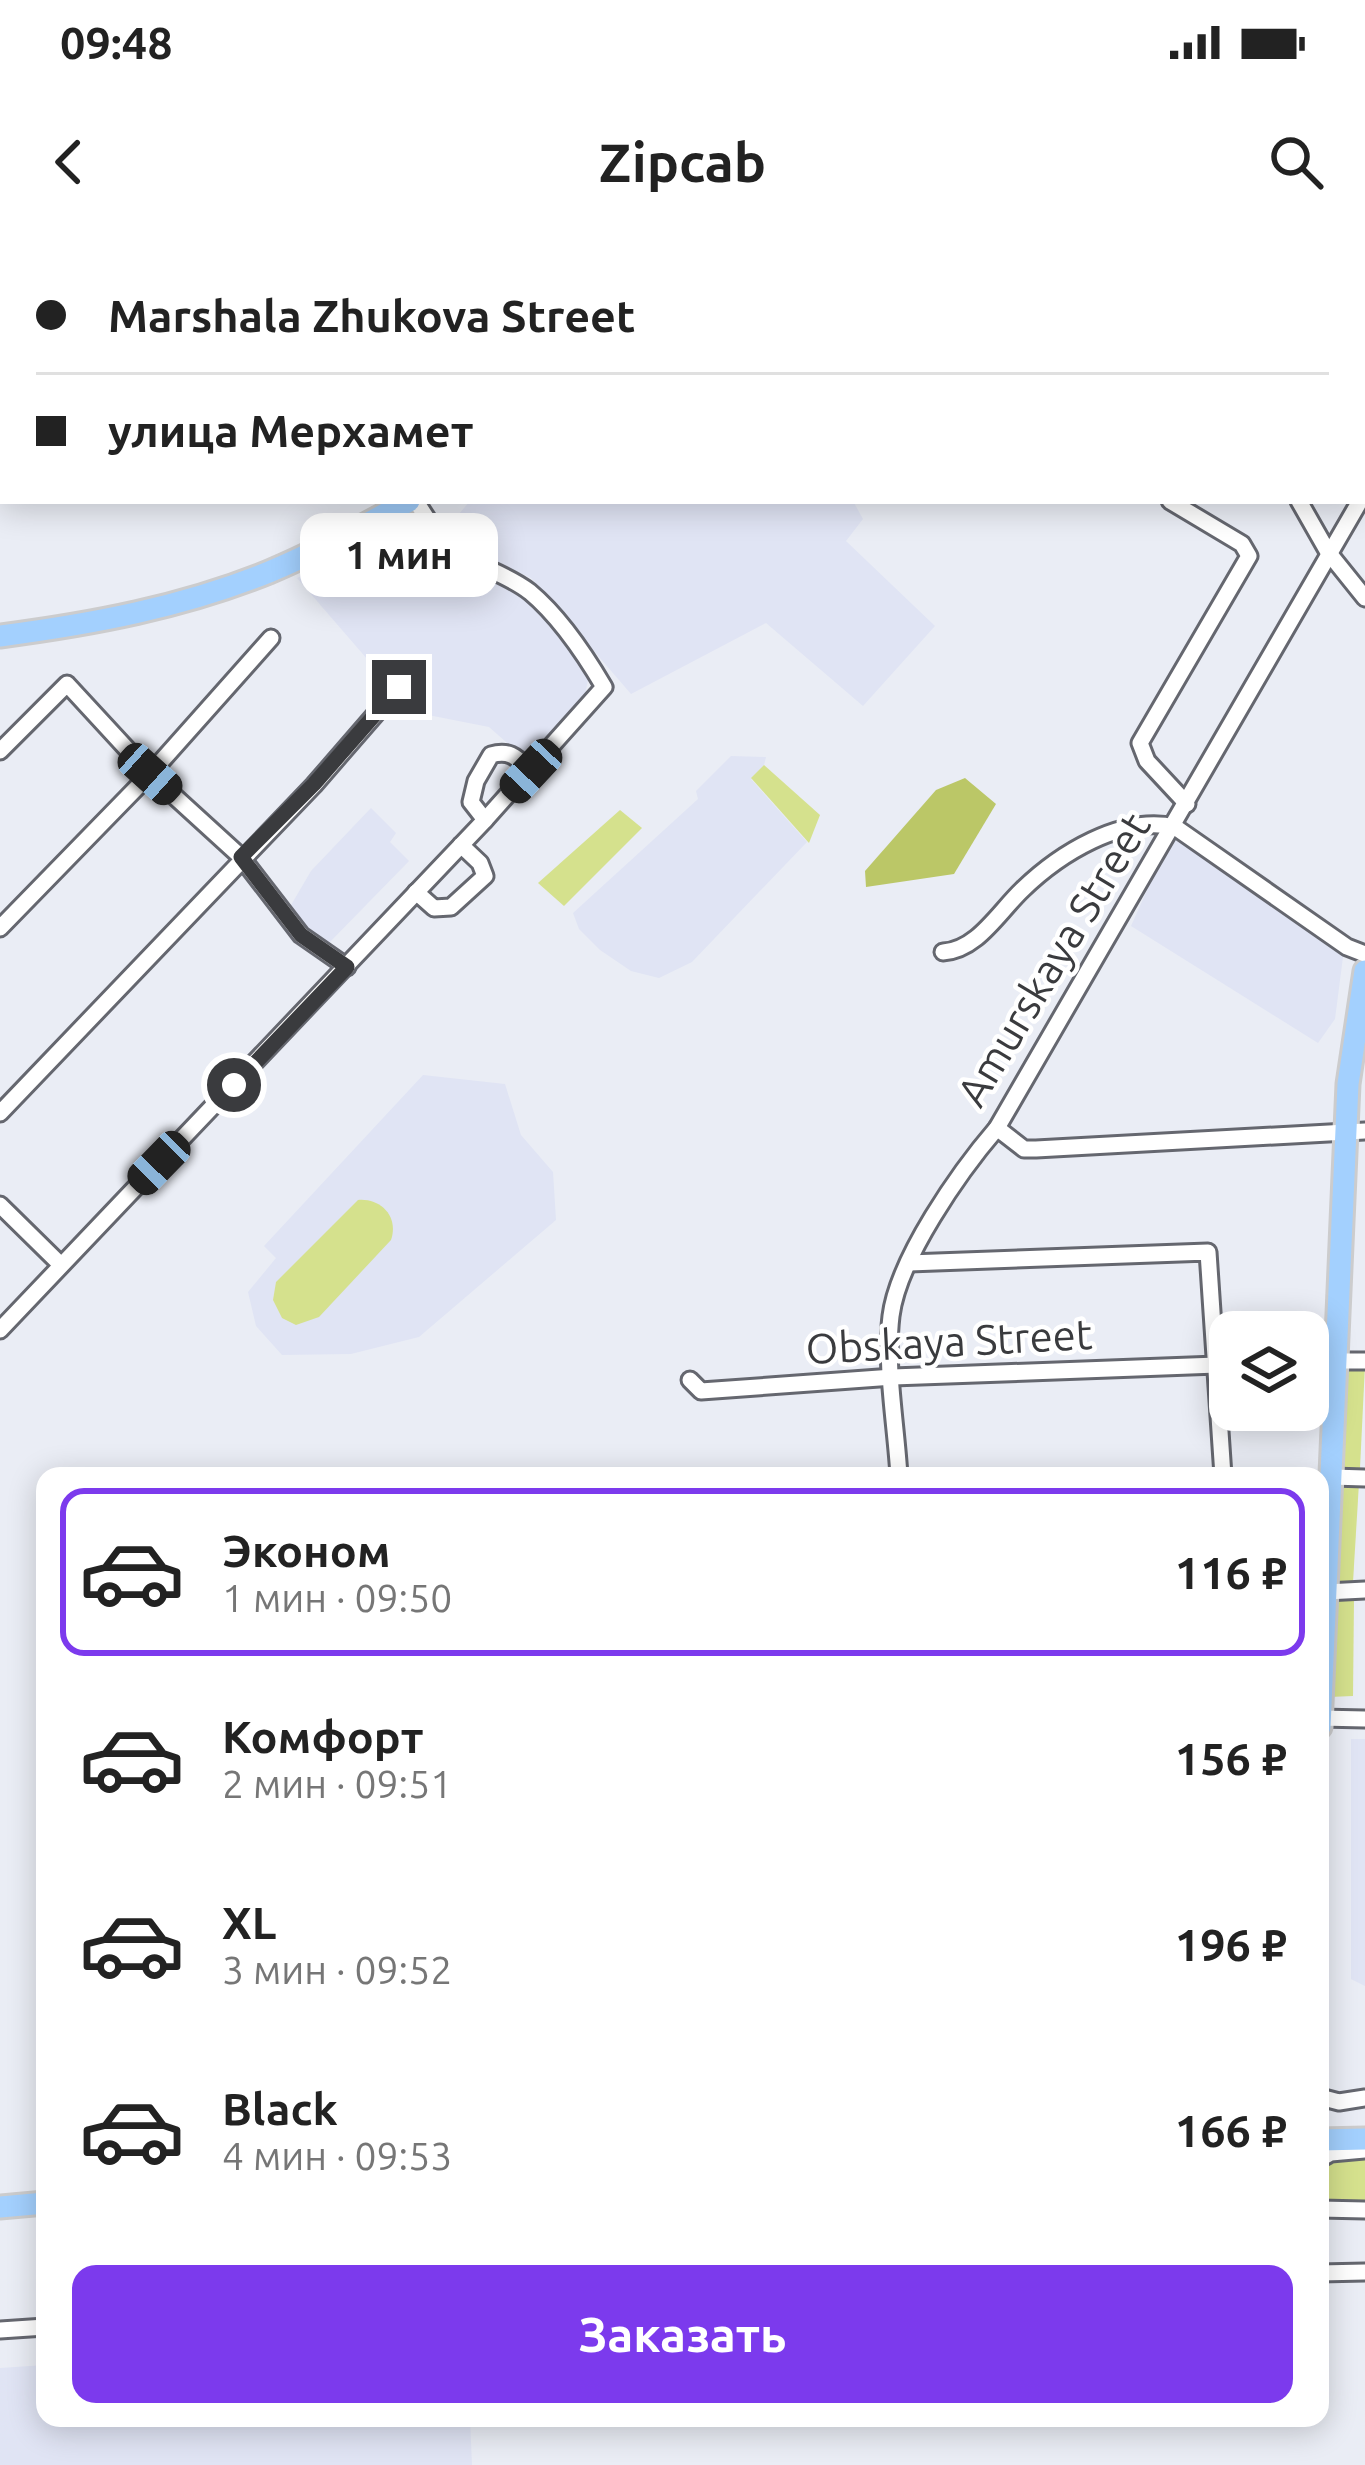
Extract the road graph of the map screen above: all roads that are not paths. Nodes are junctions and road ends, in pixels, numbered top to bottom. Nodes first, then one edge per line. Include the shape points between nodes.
1 (406, 504) edge
2 (414, 504) edge
3 (1301, 504) edge
4 (1358, 504) edge
5 (1202, 508) edge
6 (1328, 552) junction
7 (1365, 598) edge
8 (0, 636) edge
9 (272, 638) dead end
10 (399, 687) dead end
11 (0, 751) edge
12 (531, 771) junction
13 (150, 774) junction
14 (1186, 804) junction
15 (485, 820) junction
16 (1174, 827) junction
17 (461, 845) junction
18 (241, 857) junction
19 (416, 892) junction
20 (0, 928) edge
21 (943, 952) dead end
22 (1365, 954) edge
23 (347, 967) junction
24 (1365, 971) edge
25 (0, 1113) edge
26 (997, 1128) junction
27 (1356, 1132) edge
28 (0, 1204) edge
29 (908, 1263) junction
30 (61, 1264) junction
31 (1213, 1311) edge
32 (0, 1330) edge
33 (1339, 1361) junction
34 (1365, 1361) edge
35 (1209, 1365) edge
36 (893, 1377) junction
37 (690, 1380) dead end
38 (1220, 1431) edge
39 (898, 1467) edge
40 (1222, 1467) edge
41 (1332, 1478) junction
42 (1365, 1478) edge
43 (1329, 1496) edge
44 (1365, 1590) edge
45 (1329, 1592) edge
46 (1365, 1719) edge
47 (1329, 1721) edge
48 (1365, 2098) edge
49 (1329, 2099) edge
50 (1329, 2130) edge
51 (1329, 2141) edge
52 (1361, 2143) edge
53 (1329, 2154) edge
54 (36, 2204) edge
55 (0, 2207) edge
56 (1329, 2208) edge
57 (1365, 2210) edge
58 (1365, 2272) edge
59 (1329, 2273) edge
60 (36, 2328) edge
61 (0, 2330) edge

1 - 8 main road via 209,594
2 - 12 street via 455,551 541,602 604,687
3 - 6 street
4 - 6 street, Amurskaya Street
5 - 14 street via 1242,544 1248,561 1139,743
6 - 7 street
6 - 14 street, Amurskaya Street
9 - 13 street
10 - 18 street
11 - 13 street via 67,684
12 - 15 street
12 - 15 street via 512,754 490,754 471,802
13 - 18 street
13 - 20 street
14 - 16 street, Amurskaya Street
15 - 17 street
16 - 21 street via 1128,828 1078,848 1027,885 979,936
16 - 22 street
16 - 26 street, Amurskaya Street
17 - 19 street
17 - 19 street via 485,876 451,907 434,908
18 - 23 street via 301,935
18 - 25 street
19 - 23 street
23 - 30 street
24 - 27 main road via 1352,1040
26 - 27 street via 1024,1149
26 - 29 street, Amurskaya Street
27 - 33 main road
28 - 30 street
29 - 31 street via 1208,1252
29 - 36 street, Amurskaya Street via 891,1314
30 - 32 street
33 - 34 street
33 - 41 main road
35 - 36 street, Obskaya Street
36 - 37 street, Obskaya Street via 701,1391
36 - 39 street, Amurskaya Street
38 - 40 street
41 - 42 street
41 - 43 main road
44 - 45 street
46 - 47 street
48 - 49 street
50 - 52 main road
51 - 52 main road
52 - 53 street
54 - 55 main road
56 - 57 street
58 - 59 street
60 - 61 street

